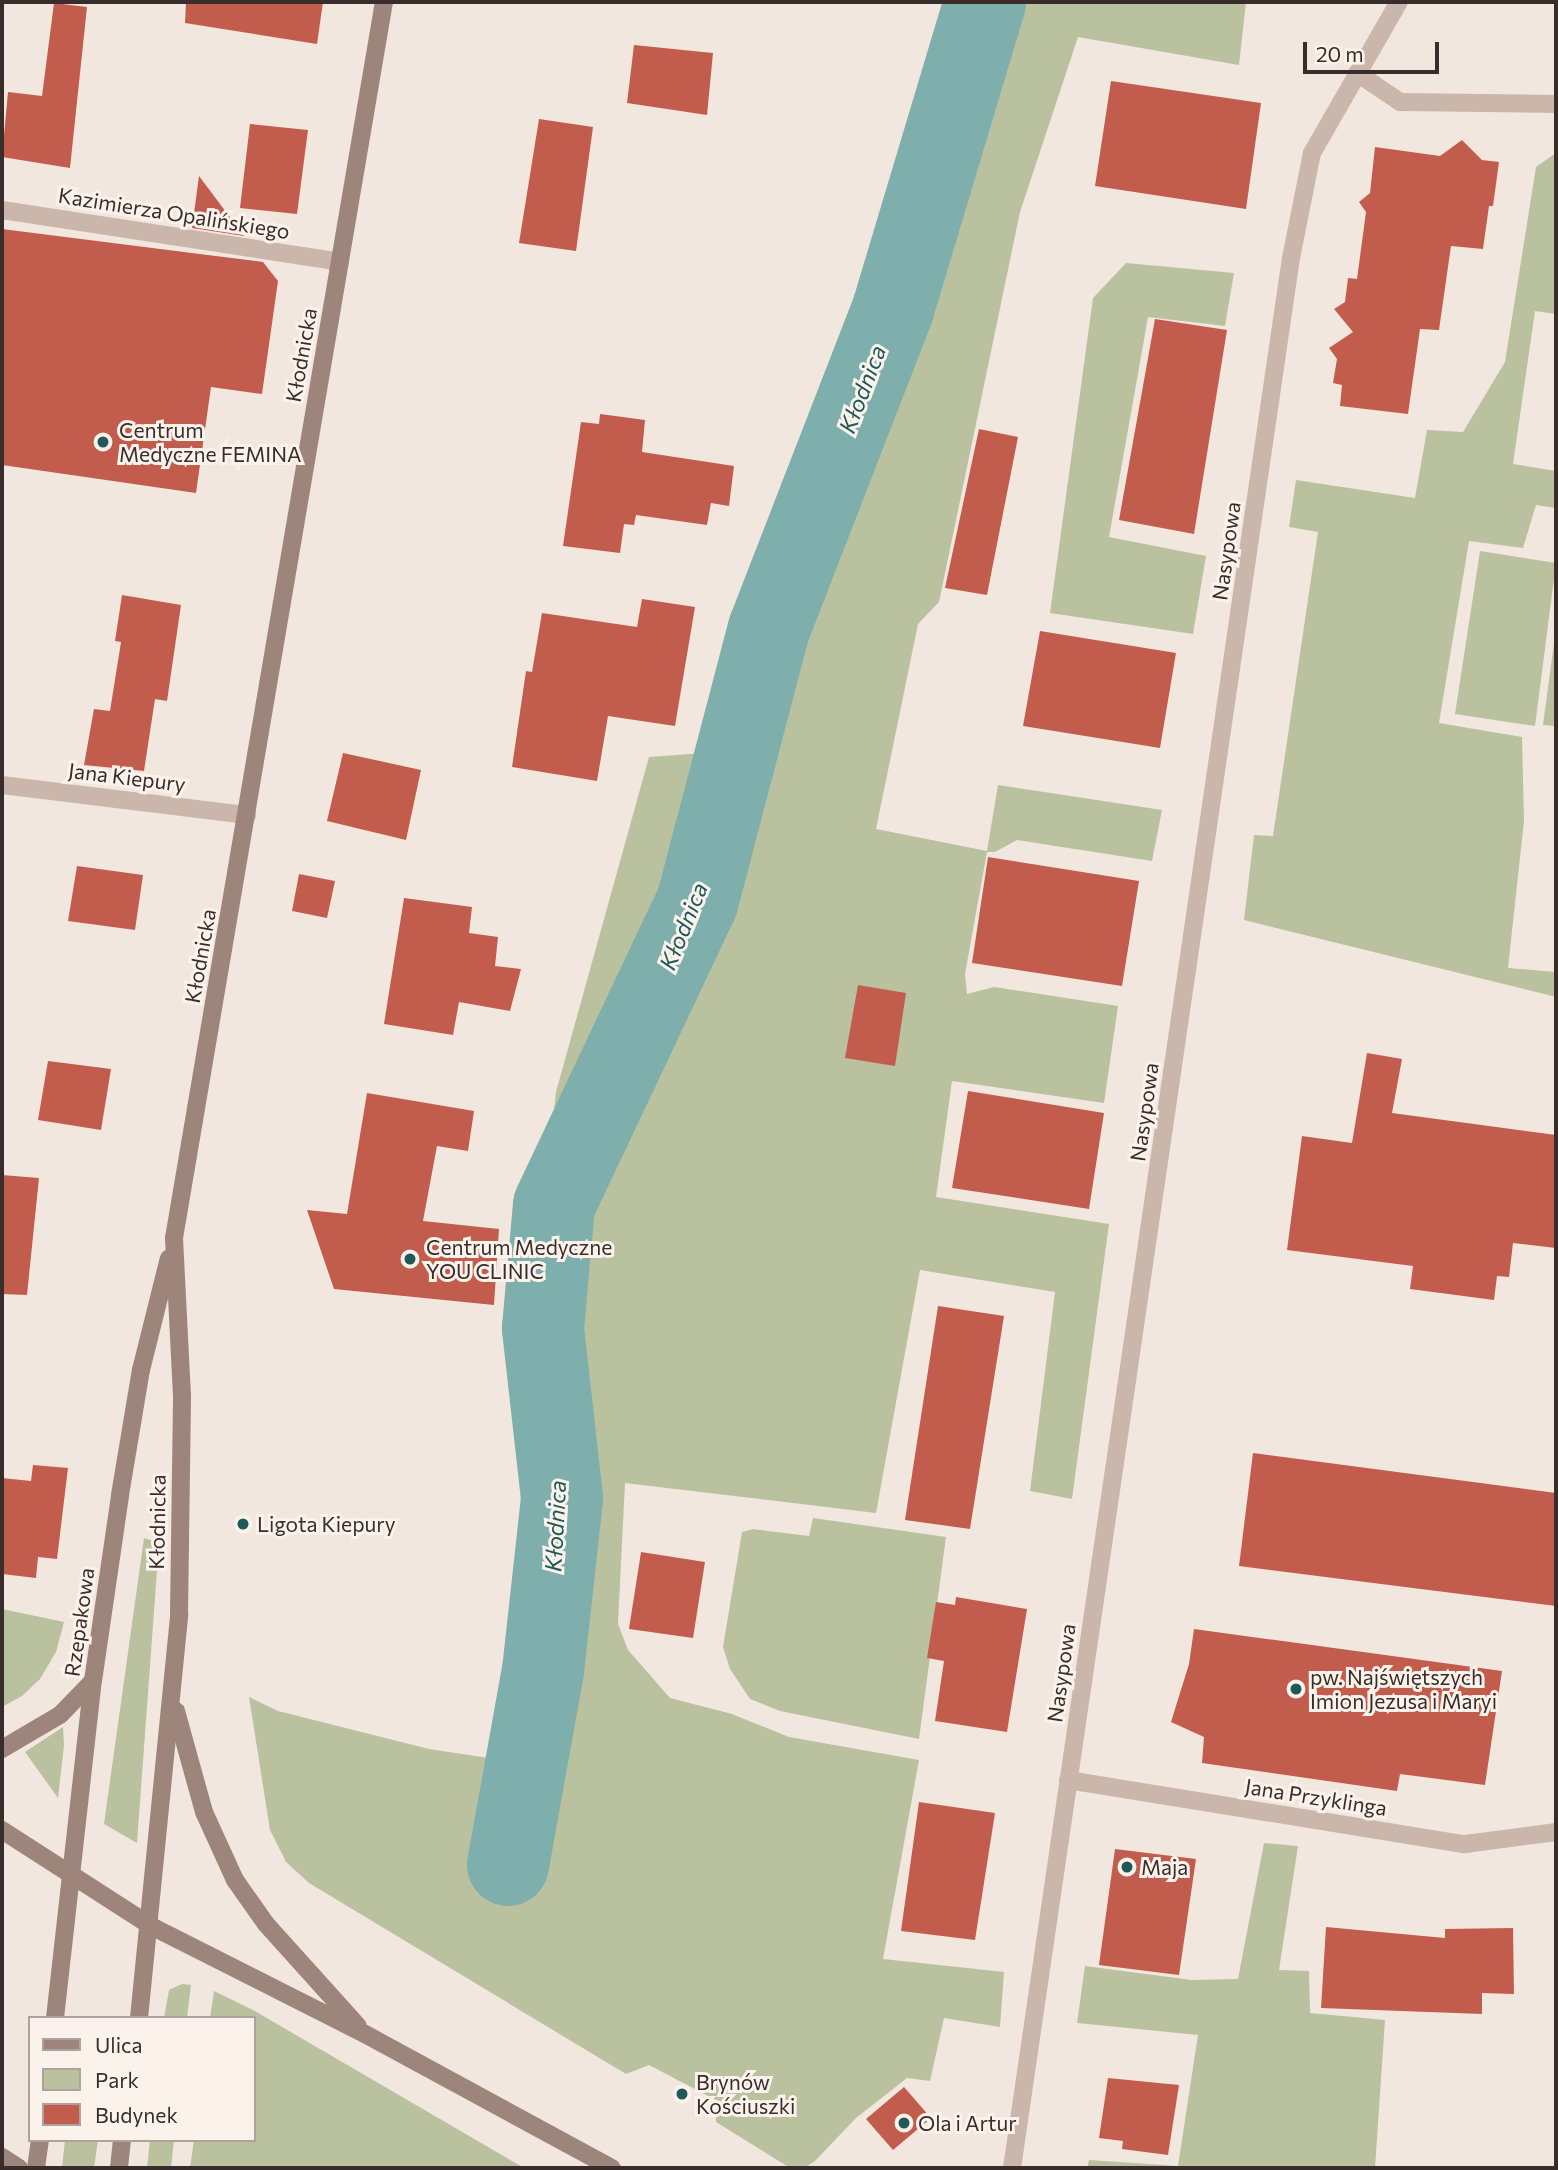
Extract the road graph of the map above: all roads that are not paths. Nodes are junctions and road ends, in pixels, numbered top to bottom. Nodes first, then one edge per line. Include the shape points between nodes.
1 (384, 2) edge
2 (1399, 2) edge
3 (1357, 73) junction
4 (1556, 104) edge
5 (2, 210) edge
6 (340, 261) junction
7 (2, 785) edge
8 (247, 815) junction
9 (174, 1238) junction
10 (93, 1681) junction
11 (173, 1701) junction
12 (2, 1749) edge
13 (1068, 1780) junction
14 (2, 1830) edge
15 (1556, 1832) edge
16 (72, 1873) junction
17 (151, 1926) junction
18 (55, 2016) edge
19 (139, 2016) edge
20 (365, 2034) junction
21 (40, 2142) edge
22 (122, 2142) edge
23 (2, 2157) edge
24 (19, 2168) edge
25 (36, 2168) edge
26 (119, 2168) edge
27 (612, 2168) edge
28 (1012, 2168) edge

1 - 6 street, Kłodnicka
2 - 3 street, Nasypowa
3 - 4 street via 1400,102
3 - 13 street, Nasypowa via 1312,153 1291,258
5 - 6 street, Kazimierza Opalińskiego
6 - 8 street, Kłodnicka
7 - 8 street, Jana Kiepury
8 - 9 street, Kłodnicka
9 - 10 street, Rzepakowa via 141,1370
9 - 11 street, Kłodnicka via 182,1396
10 - 12 street via 60,1715
10 - 16 street, Rzepakowa
11 - 17 street, Kłodnicka
11 - 20 street via 204,1812 235,1880 266,1924
13 - 15 street, Jana Przyklinga via 1465,1844
13 - 28 street, Nasypowa
14 - 16 street
16 - 17 street
16 - 18 street, Rzepakowa
17 - 19 street
17 - 20 street
20 - 27 street
21 - 25 street
22 - 26 street
23 - 24 street

